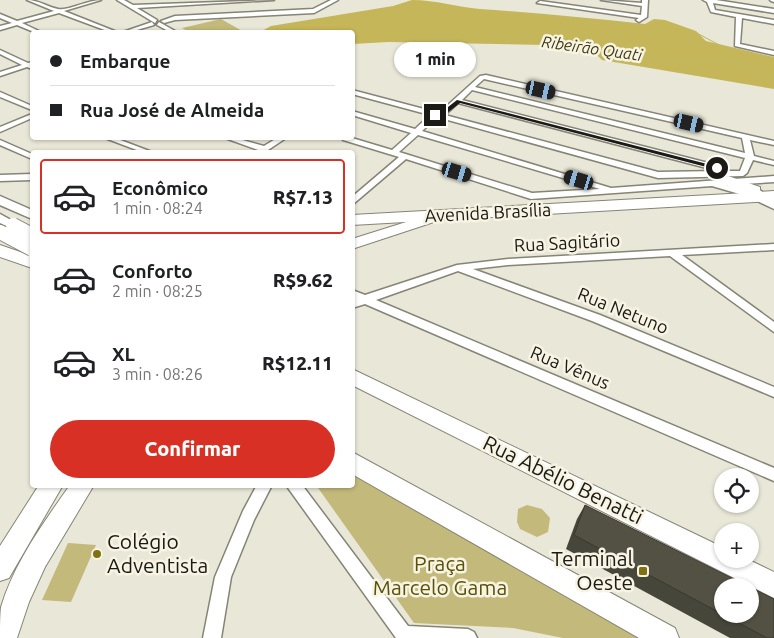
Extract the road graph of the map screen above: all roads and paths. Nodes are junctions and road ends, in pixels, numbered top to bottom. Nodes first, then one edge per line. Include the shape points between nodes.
1 (30, 0) edge
2 (66, 0) edge
3 (98, 0) edge
4 (120, 0) edge
5 (271, 0) edge
6 (335, 0) edge
7 (604, 0) edge
8 (708, 0) edge
9 (540, 3) dead end
10 (645, 3) edge
11 (75, 6) junction
12 (131, 7) junction
13 (58, 11) junction
14 (713, 11) joint
15 (774, 11) edge
16 (579, 13) dead end
17 (0, 16) edge
18 (739, 16) junction
19 (643, 17) junction
20 (158, 22) junction
21 (774, 22) edge
22 (16, 23) junction
23 (0, 28) edge
24 (33, 30) edge
25 (109, 30) edge
26 (132, 30) edge
27 (170, 30) edge
28 (0, 52) edge
29 (774, 53) edge
30 (30, 65) edge
31 (30, 65) edge
32 (0, 74) edge
33 (472, 88) junction
34 (355, 93) edge
35 (0, 94) edge
36 (459, 101) junction
37 (30, 107) edge
38 (355, 114) edge
39 (438, 116) junction
40 (30, 117) edge
41 (0, 130) edge
42 (416, 132) junction
43 (745, 136) junction
44 (115, 140) edge
45 (234, 140) edge
46 (279, 140) edge
47 (353, 140) edge
48 (0, 142) edge
49 (774, 143) edge
50 (142, 150) edge
51 (259, 150) edge
52 (264, 150) edge
53 (394, 152) junction
54 (30, 156) edge
55 (405, 156) junction
56 (750, 157) junction
57 (774, 163) edge
58 (658, 175) junction
59 (30, 177) edge
60 (1, 179) edge
61 (698, 183) junction
62 (759, 189) edge
63 (615, 191) junction
64 (355, 199) edge
65 (0, 200) edge
66 (355, 213) edge
67 (30, 214) edge
68 (438, 216) junction
69 (0, 218) edge
70 (355, 220) edge
71 (4, 230) edge
72 (30, 233) edge
73 (30, 240) edge
74 (0, 242) edge
75 (355, 243) edge
76 (774, 247) edge
77 (30, 248) edge
78 (760, 248) junction
79 (0, 251) edge
80 (672, 253) junction
81 (774, 257) edge
82 (30, 261) edge
83 (495, 263) junction
84 (457, 268) junction
85 (501, 282) junction
86 (355, 295) edge
87 (368, 300) junction
88 (355, 303) edge
89 (774, 328) edge
90 (355, 377) edge
91 (774, 392) edge
92 (355, 464) edge
93 (774, 475) edge
94 (50, 488) edge
95 (81, 488) edge
96 (263, 488) edge
97 (295, 488) edge
98 (0, 569) edge
99 (774, 585) edge
100 (6, 606) edge
101 (406, 636) edge
102 (3, 638) edge
103 (212, 638) edge
104 (468, 638) edge
105 (665, 638) edge

1 - 13 street
2 - 11 street
3 - 11 street
4 - 12 street
5 - 12 street
6 - 20 street via 314,11 175,18
7 - 10 street
8 - 14 street
8 - 15 street
9 - 19 street
10 - 19 street
11 - 13 street
12 - 20 street
13 - 22 street
13 - 25 street
14 - 18 street
16 - 19 street via 633,20
17 - 22 street
18 - 21 street
18 - 29 street via 738,45
20 - 26 street
20 - 27 street
22 - 23 street
22 - 24 street
28 - 30 street
31 - 32 street
33 - 36 street
33 - 43 street via 486,77
33 - 56 street
34 - 39 street
35 - 37 street
36 - 39 street
36 - 62 street
38 - 42 street
39 - 42 street
39 - 58 street
40 - 41 street
42 - 53 street
42 - 63 street
43 - 49 street
43 - 56 street
44 - 50 street
45 - 51 street
46 - 52 street
47 - 53 street
48 - 54 street
53 - 55 street
55 - 63 street, Avenida Brasília via 536,196
55 - 64 street
56 - 57 street
56 - 62 street via 743,173
58 - 61 street
58 - 62 street
59 - 60 street
61 - 62 street
61 - 62 street, Avenida Brasília
61 - 63 street, Avenida Brasília
62 - 66 highway, Avenida Brasília
62 - 68 highway, Avenida Brasília
65 - 67 street
68 - 70 highway, Avenida Brasília
68 - 75 main road
69 - 71 street
71 - 72 highway
71 - 77 street, bridge
73 - 74 highway
76 - 78 street, Rua Sagitário
78 - 80 street, Rua Sagitário
78 - 81 street
79 - 82 highway
80 - 83 street, Rua Sagitário
80 - 89 street
83 - 84 street, Rua Sagitário
83 - 85 street
84 - 85 street, Rua Netuno
84 - 87 street, Rua Sagitário via 412,281
85 - 91 street, Rua Netuno
86 - 87 street, Rua Vênus
87 - 88 street, Rua Sagitário
87 - 93 street, Rua Vênus
90 - 99 main road, Rua Abélio Benatti
92 - 105 main road
94 - 98 main road
95 - 100 main road
96 - 103 street via 223,577
97 - 101 street
100 - 102 main road
101 - 104 street

